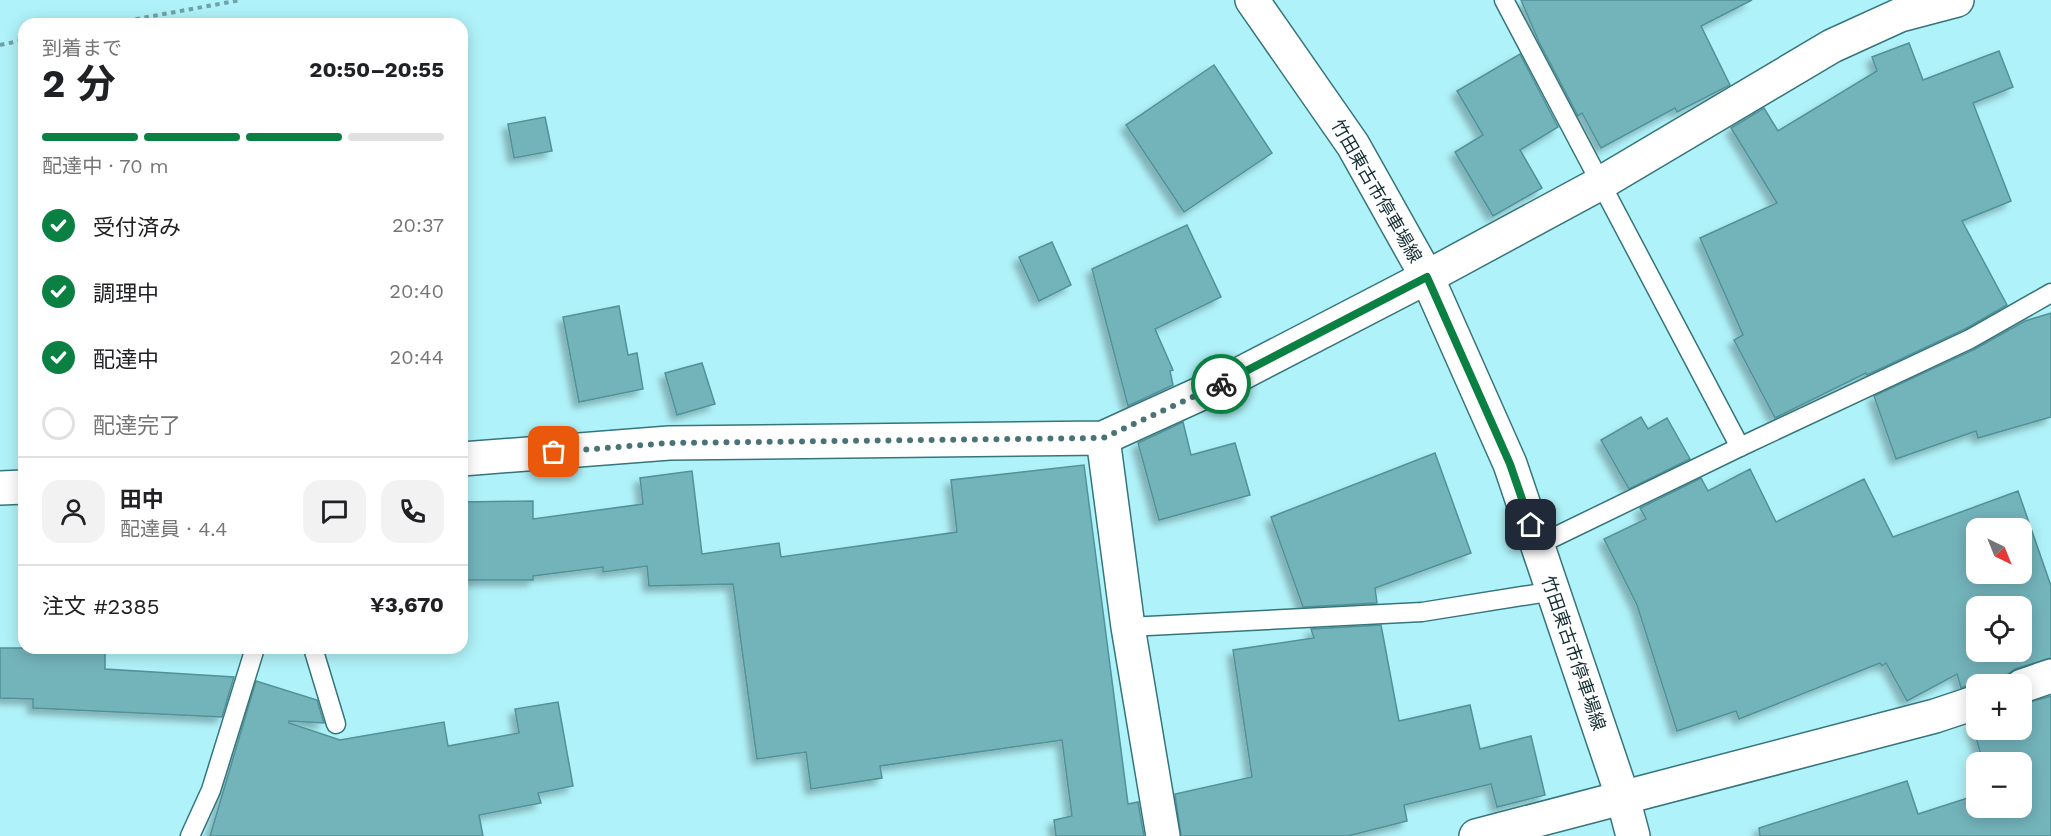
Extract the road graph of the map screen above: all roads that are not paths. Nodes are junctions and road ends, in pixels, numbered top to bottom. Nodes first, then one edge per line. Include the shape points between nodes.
1 (1252, 0) edge
2 (1504, 0) edge
3 (1957, 0) edge
4 (1601, 183) junction
5 (1427, 277) junction
6 (2051, 293) edge
7 (1103, 438) junction
8 (1740, 447) junction
9 (468, 459) edge
10 (18, 487) edge
11 (0, 488) edge
12 (1538, 545) junction
13 (1554, 591) junction
14 (1128, 627) junction
15 (253, 654) edge
16 (315, 654) edge
17 (2051, 676) edge
18 (2032, 683) edge
19 (1966, 706) edge
20 (336, 724) dead end
21 (1623, 798) junction
22 (190, 836) edge
23 (1162, 836) edge
24 (1476, 836) edge
25 (1634, 836) edge

1 - 5 street, 竹田東古市停車場線 via 1353,145
2 - 4 lane
3 - 4 street via 1900,15 1832,46
4 - 5 street
4 - 8 lane
5 - 7 street via 1213,388
5 - 12 street, 竹田東古市停車場線 via 1510,464
6 - 8 lane via 1970,339
7 - 9 street via 669,443
7 - 14 street
8 - 12 lane
10 - 11 street
12 - 13 street, 竹田東古市停車場線
13 - 14 lane via 1422,612
13 - 21 street, 竹田東古市停車場線
14 - 23 street
15 - 22 lane via 211,790
16 - 20 lane
17 - 18 street
19 - 21 street
21 - 24 street
21 - 25 street, 竹田東古市停車場線

